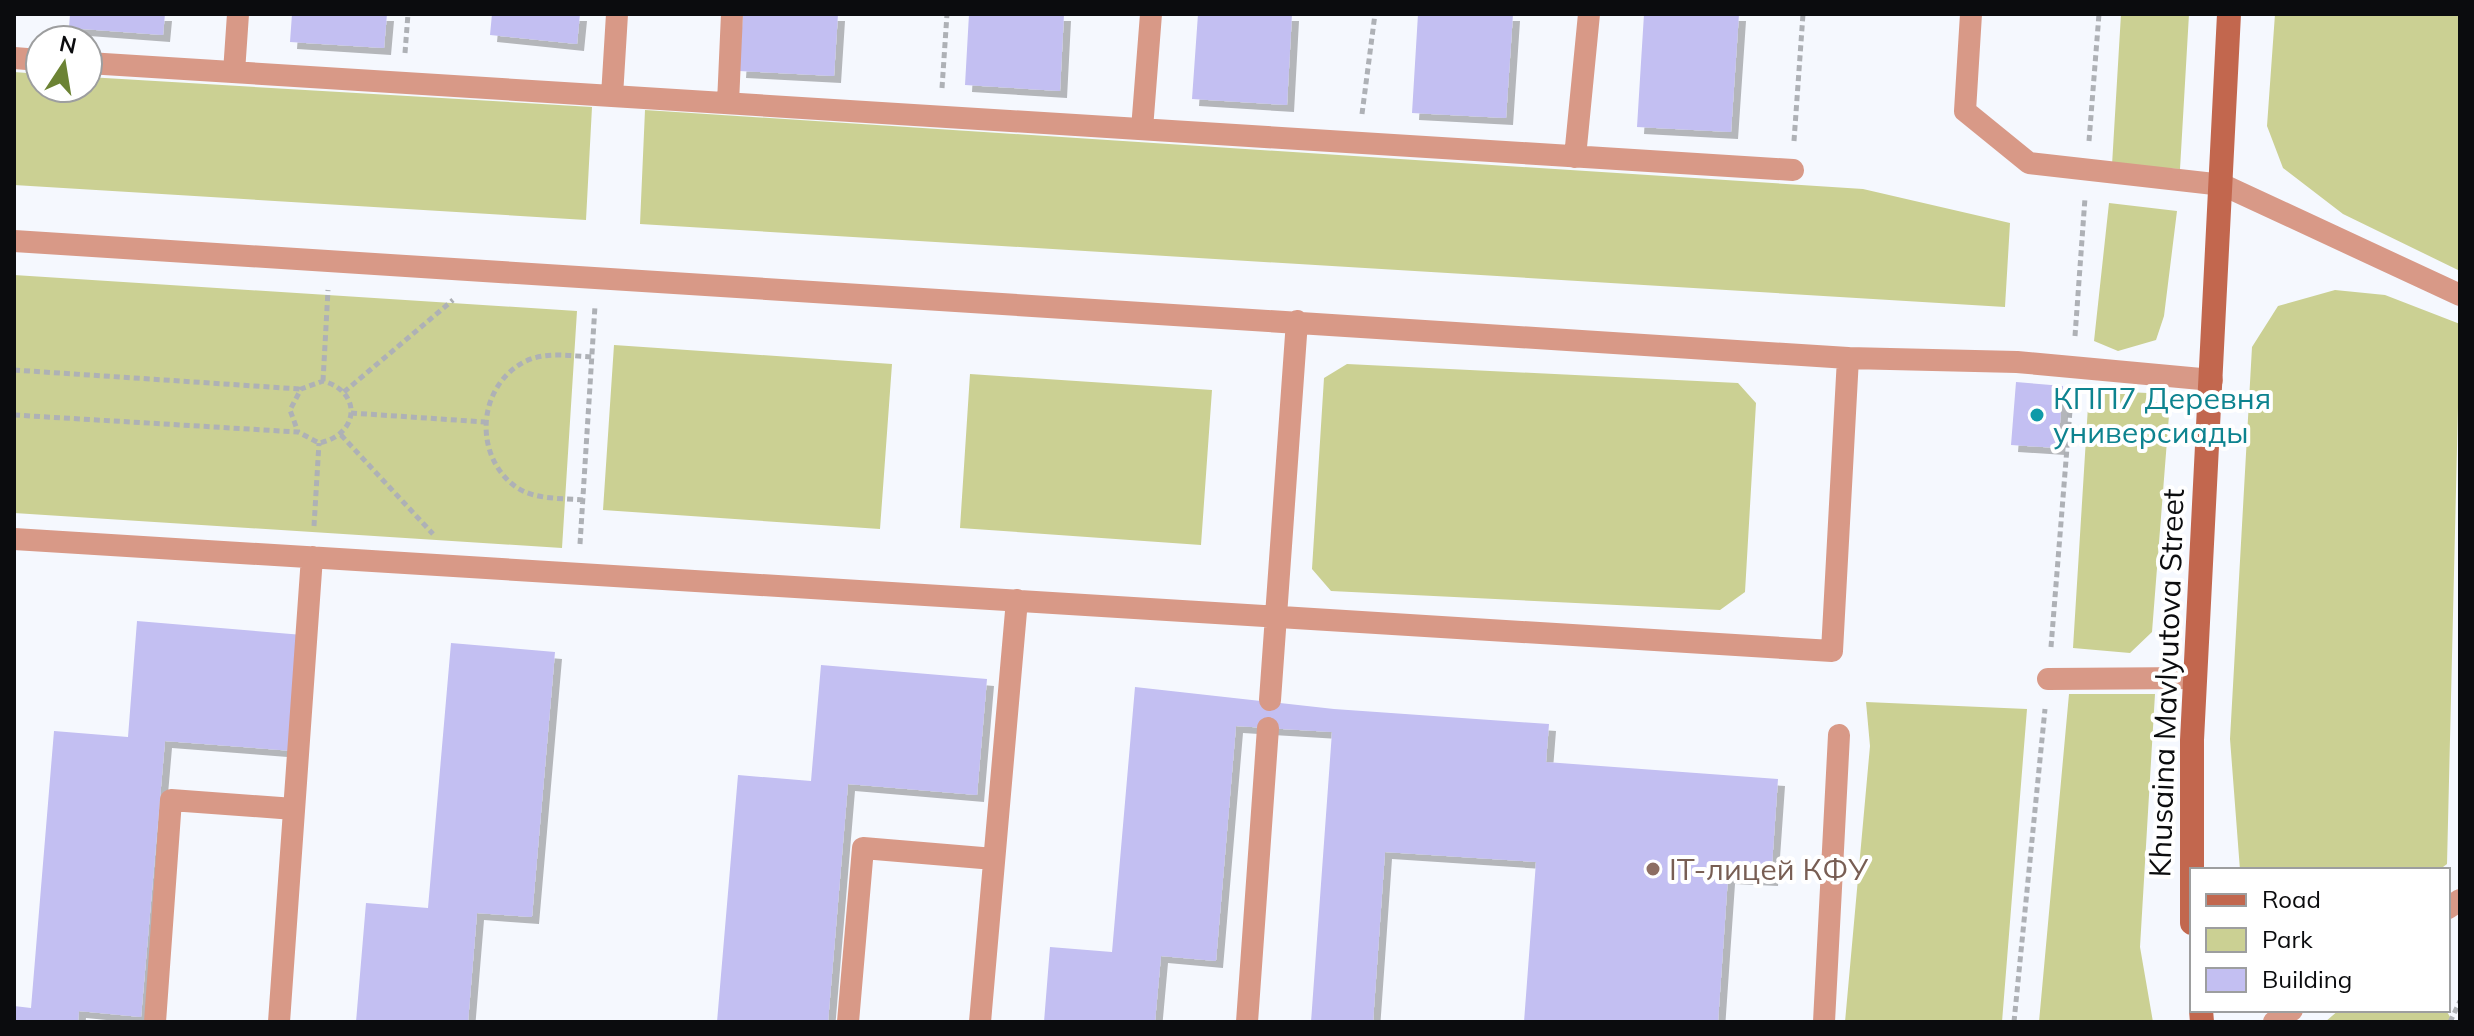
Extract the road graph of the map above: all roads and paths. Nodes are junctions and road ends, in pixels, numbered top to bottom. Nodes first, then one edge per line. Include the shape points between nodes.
1 (238, 14) edge
2 (617, 14) edge
3 (732, 14) edge
4 (947, 14) edge
5 (1151, 14) edge
6 (1375, 14) edge
7 (1589, 14) edge
8 (1803, 14) edge
9 (1971, 14) edge
10 (2099, 14) edge
11 (2229, 14) edge
12 (104, 64) edge
13 (234, 72) junction
14 (612, 96) junction
15 (728, 103) junction
16 (939, 117) junction
17 (1142, 129) junction
18 (1358, 143) junction
19 (1575, 157) junction
20 (1793, 170) joint
21 (2087, 170) junction
22 (2223, 185) junction
23 (14, 241) edge
24 (330, 261) junction
25 (487, 271) junction
26 (596, 277) junction
27 (2460, 295) edge
28 (1297, 321) junction
29 (592, 357) junction
30 (1848, 358) junction
31 (2073, 368) junction
32 (14, 370) edge
33 (2212, 380) junction
34 (323, 381) junction
35 (301, 389) junction
36 (344, 392) junction
37 (351, 413) junction
38 (14, 415) edge
39 (485, 422) junction
40 (298, 432) junction
41 (341, 435) junction
42 (319, 443) junction
43 (583, 500) junction
44 (14, 539) edge
45 (312, 557) junction
46 (463, 566) junction
47 (578, 573) junction
48 (1017, 600) junction
49 (1276, 616) junction
50 (2195, 678) junction
51 (2048, 679) junction
52 (1270, 700) dead end
53 (1268, 728) dead end
54 (1839, 735) dead end
55 (294, 809) junction
56 (994, 859) junction
57 (2193, 868) edge
58 (2460, 1001) edge
59 (155, 1022) edge
60 (279, 1022) edge
61 (848, 1022) edge
62 (980, 1022) edge
63 (1247, 1022) edge
64 (1824, 1022) edge
65 (2014, 1022) edge
66 (2450, 1022) edge

1 - 13 lane
2 - 14 lane
3 - 15 lane
4 - 16 path
5 - 17 lane
6 - 18 path
7 - 19 lane
8 - 20 path
9 - 21 lane via 1965,111 2029,163
10 - 21 path
11 - 22 street, Khusaina Mavlyutova Street
12 - 13 lane
13 - 14 lane
14 - 15 lane
15 - 16 lane
16 - 17 lane
17 - 18 lane
18 - 19 lane
19 - 20 lane
21 - 22 lane
21 - 31 path
22 - 27 lane
22 - 33 street, Khusaina Mavlyutova Street
23 - 24 lane
24 - 25 lane
24 - 34 path
25 - 26 lane
25 - 36 path
26 - 28 lane
26 - 29 path
28 - 30 lane
28 - 49 lane
29 - 39 path via 549,354 525,362 505,377 491,398
29 - 43 path
30 - 31 lane
30 - 49 lane via 1832,651
31 - 33 lane
31 - 51 path
32 - 35 path
33 - 50 street, Khusaina Mavlyutova Street
34 - 35 path
34 - 36 path
35 - 40 path via 290,410
36 - 37 path
37 - 39 path
37 - 41 path
38 - 40 path
39 - 43 path via 488,447 499,470 517,487 540,497
40 - 42 path
41 - 42 path
41 - 46 path
42 - 45 path
43 - 47 path
44 - 45 lane
45 - 46 lane
45 - 55 lane
46 - 47 lane
47 - 48 lane
48 - 49 lane
48 - 56 lane
49 - 52 lane
50 - 51 lane
50 - 57 street, Khusaina Mavlyutova Street
51 - 65 path
53 - 63 lane
54 - 64 lane
55 - 59 lane via 171,800
55 - 60 lane
56 - 61 lane via 863,848
56 - 62 lane
58 - 66 path

